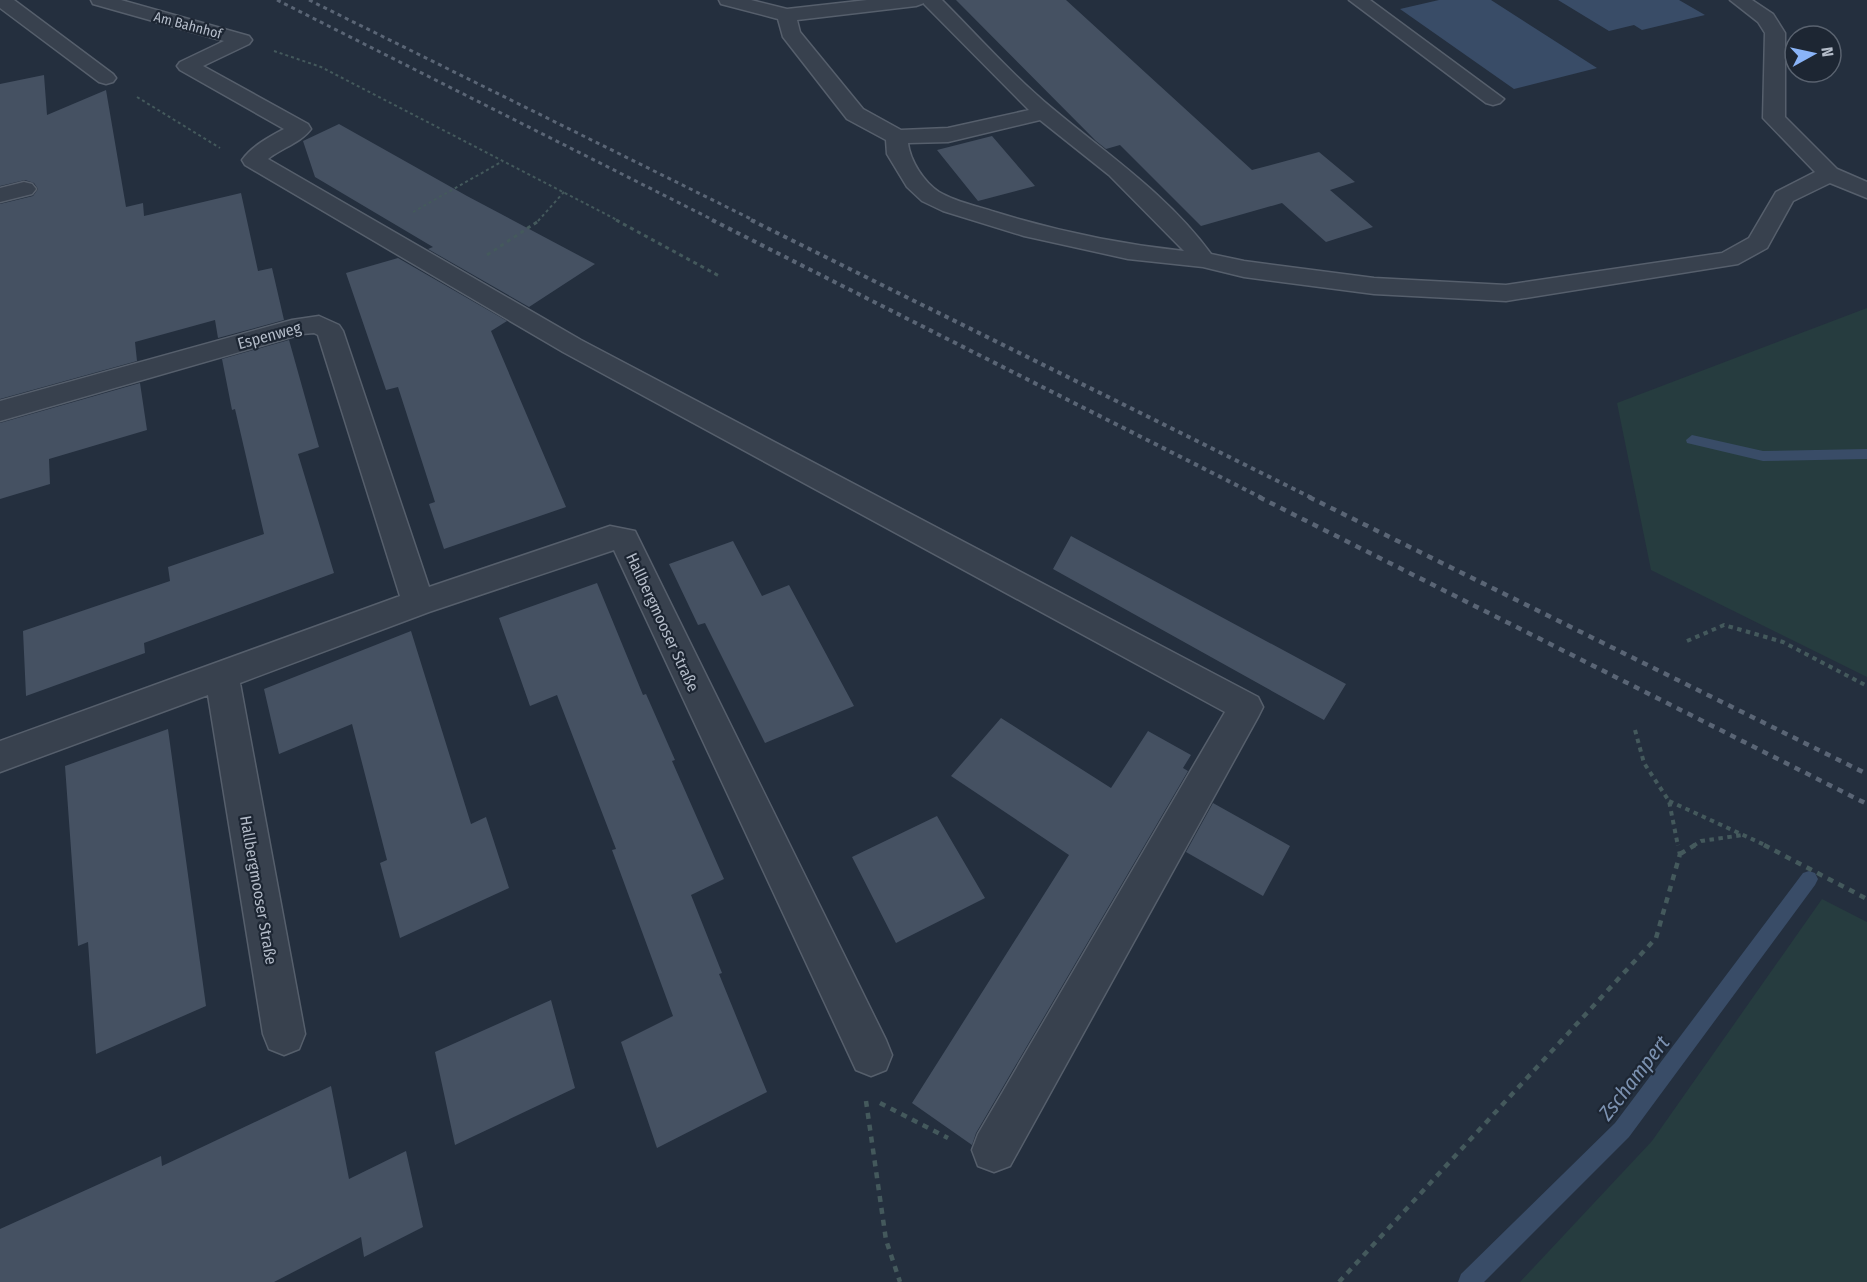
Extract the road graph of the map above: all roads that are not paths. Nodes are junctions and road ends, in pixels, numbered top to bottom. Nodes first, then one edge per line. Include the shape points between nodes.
1 (2, 0) edge
2 (100, 0) edge
3 (728, 0) edge
4 (916, 0) edge
5 (931, 0) edge
6 (1358, 0) edge
7 (1739, 0) edge
8 (787, 15) junction
9 (106, 78) road end
10 (1493, 99) dead end
11 (1044, 113) junction
12 (897, 137) junction
13 (1828, 174) junction
14 (24, 189) dead end
15 (1867, 192) edge
16 (0, 195) edge
17 (1203, 260) junction
18 (0, 411) edge
19 (418, 603) junction
20 (222, 676) junction
21 (0, 757) edge
22 (284, 1034) dead end
23 (871, 1055) dead end
24 (994, 1150) road end

1 - 9 street
2 - 24 street, Am Bahnhof via 242,40 187,66 300,129 253,160 572,346 1246,707
3 - 8 street
4 - 8 street
5 - 11 street
6 - 10 street
7 - 13 street via 1766,18 1775,33 1774,118
8 - 12 street via 790,33 855,114
11 - 12 street via 948,135
11 - 17 street via 1117,170 1190,242
12 - 17 street via 898,154 915,182 930,196 951,206 1032,231 1128,252
13 - 15 street
13 - 17 street via 1784,197 1758,243 1729,260 1506,292 1374,286
14 - 16 street
18 - 19 street, Espenweg via 319,324 330,331
19 - 20 street, Hallbergmooser Straße
19 - 23 street, Hallbergmooser Straße via 610,538 624,539
20 - 21 street, Hallbergmooser Straße
20 - 22 street, Hallbergmooser Straße

